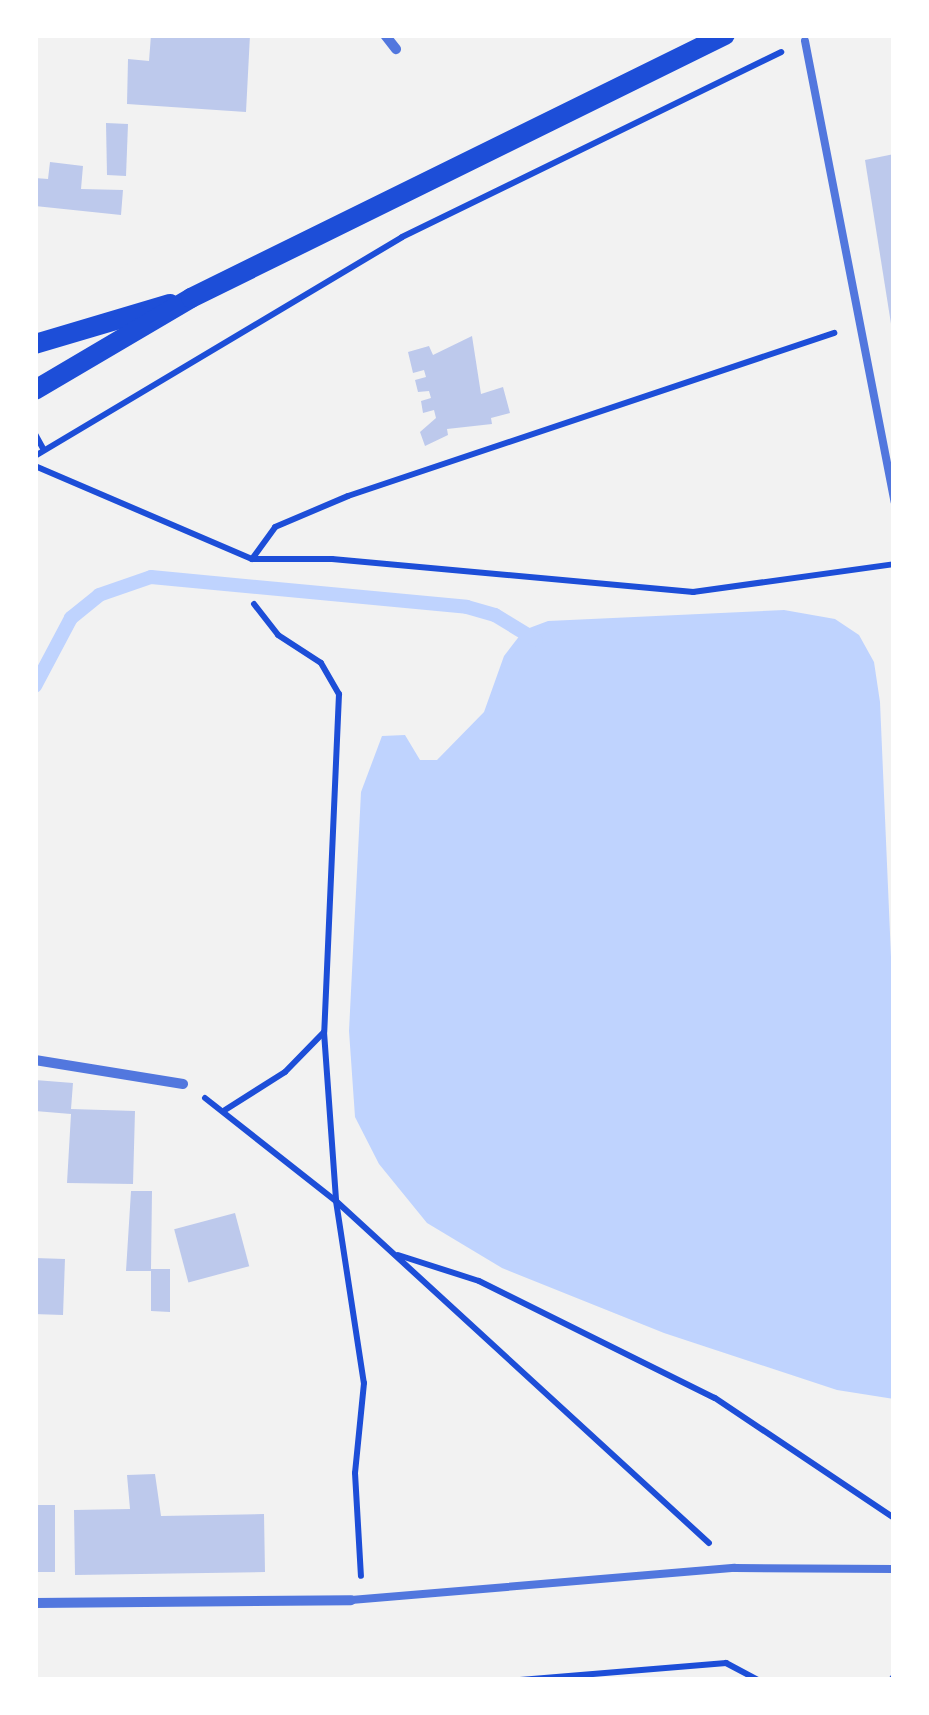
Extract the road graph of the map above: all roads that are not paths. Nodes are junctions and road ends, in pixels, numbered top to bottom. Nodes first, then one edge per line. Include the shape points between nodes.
1 (385, 35) edge
2 (725, 35) edge
3 (805, 40) dead end
4 (396, 50) dead end
5 (191, 298) junction
6 (35, 344) edge
7 (35, 390) edge
8 (894, 501) edge
9 (35, 1060) edge
10 (183, 1084) road end
11 (894, 1568) edge
12 (357, 1598) joint
13 (35, 1602) edge

1 - 4 street
2 - 5 main road
3 - 8 lane
5 - 6 main road
5 - 7 main road
9 - 10 street
11 - 12 lane via 735,1568
12 - 13 street

